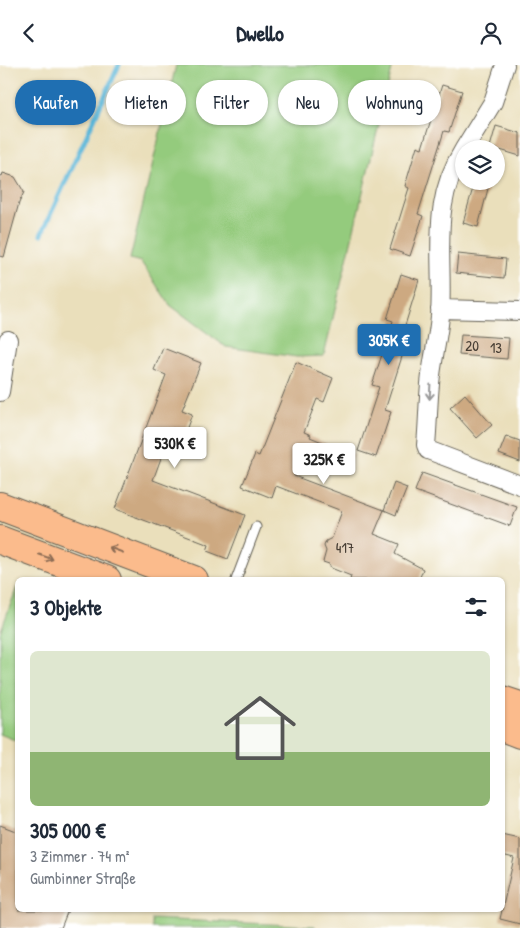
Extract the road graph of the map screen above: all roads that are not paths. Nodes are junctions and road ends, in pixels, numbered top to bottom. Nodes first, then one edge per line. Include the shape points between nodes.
1 (505, 65) edge
2 (470, 140) edge
3 (455, 165) edge
4 (440, 309) junction
5 (520, 311) edge
6 (8, 340) dead end
7 (0, 392) edge
8 (520, 485) edge
9 (0, 506) edge
10 (256, 527) dead end
11 (0, 540) edge
12 (99, 577) edge
13 (186, 577) edge
14 (237, 577) edge
15 (505, 701) edge
16 (520, 707) edge
17 (505, 728) edge
18 (520, 734) edge

1 - 2 street via 493,102
3 - 4 street via 443,196 441,215
4 - 5 street
4 -> 8 street via 430,382 428,450
6 - 7 street
13 -> 9 main road
10 - 14 lane
11 -> 12 main road
15 - 16 main road
17 - 18 main road

